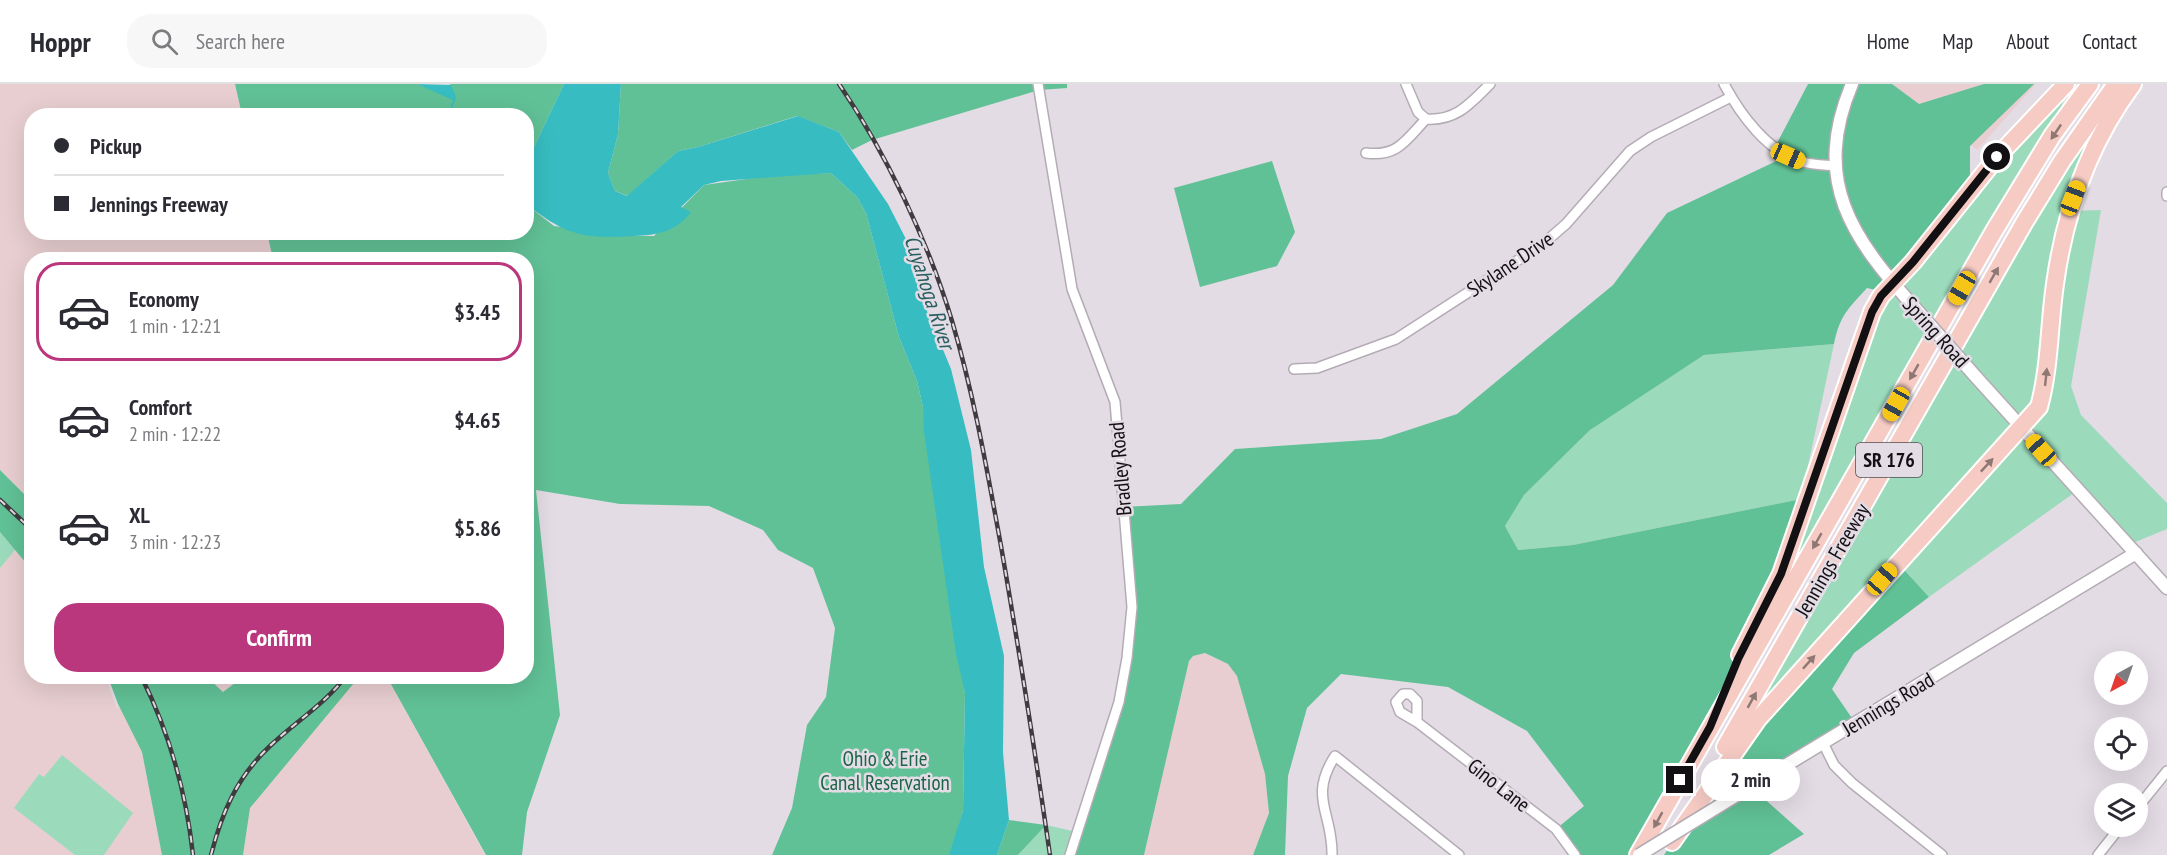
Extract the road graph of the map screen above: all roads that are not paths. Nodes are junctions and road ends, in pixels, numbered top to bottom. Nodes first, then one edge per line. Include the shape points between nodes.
1 (1038, 84) edge
2 (1406, 84) edge
3 (1490, 84) edge
4 (1724, 84) edge
5 (1852, 84) edge
6 (2066, 84) edge
7 (2090, 84) edge
8 (2116, 84) edge
9 (2133, 84) edge
10 (1731, 97) junction
11 (1426, 119) junction
12 (1366, 153) dead end
13 (1835, 166) junction
14 (1892, 283) junction
15 (1294, 369) dead end
16 (2021, 427) junction
17 (2136, 553) junction
18 (2167, 588) edge
19 (1417, 722) dead end
20 (1710, 727) junction
21 (1823, 743) junction
22 (2167, 771) edge
23 (2148, 795) edge
24 (2112, 837) edge
25 (1668, 849) edge
26 (1070, 855) edge
27 (1332, 855) edge
28 (1459, 855) edge
29 (1575, 855) edge
30 (1639, 855) edge
31 (1942, 855) edge
32 (2098, 855) edge

1 - 26 street, Bradley Road via 1072,289 1114,402 1132,607 1119,702
2 - 11 street via 1418,112
3 - 11 street via 1453,117
4 - 10 street
5 - 13 street, Spring Road via 1840,118
6 - 14 highway via 1997,157
7 -> 20 highway, Jennings Freeway / SR 176 via 2052,136 2004,214
25 -> 8 highway, Jennings Freeway / SR 176 via 2024,223
16 -> 9 highway via 2039,407 2045,387 2055,285 2073,198 2093,149
10 - 13 street via 1781,152 1802,162
10 - 15 street, Skylane Drive via 1630,151 1566,224 1543,244 1396,339 1317,368
11 - 12 street via 1398,149 1387,154
13 - 14 street, Spring Road via 1844,207 1856,235
14 - 16 street, Spring Road, bridge
14 - 20 highway via 1872,312 1781,574 1738,659
16 - 17 street, Spring Road
25 -> 16 highway via 1758,719
17 - 18 street, Spring Road
17 - 21 street, Jennings Road
19 - 29 street, Gino Lane via 1556,829
20 -> 30 highway, Jennings Freeway / SR 176
21 - 30 street, Jennings Road, bridge
21 - 31 street via 1834,765 1852,783
22 - 23 street
24 - 32 street
27 - 28 street via 1321,790 1335,756

